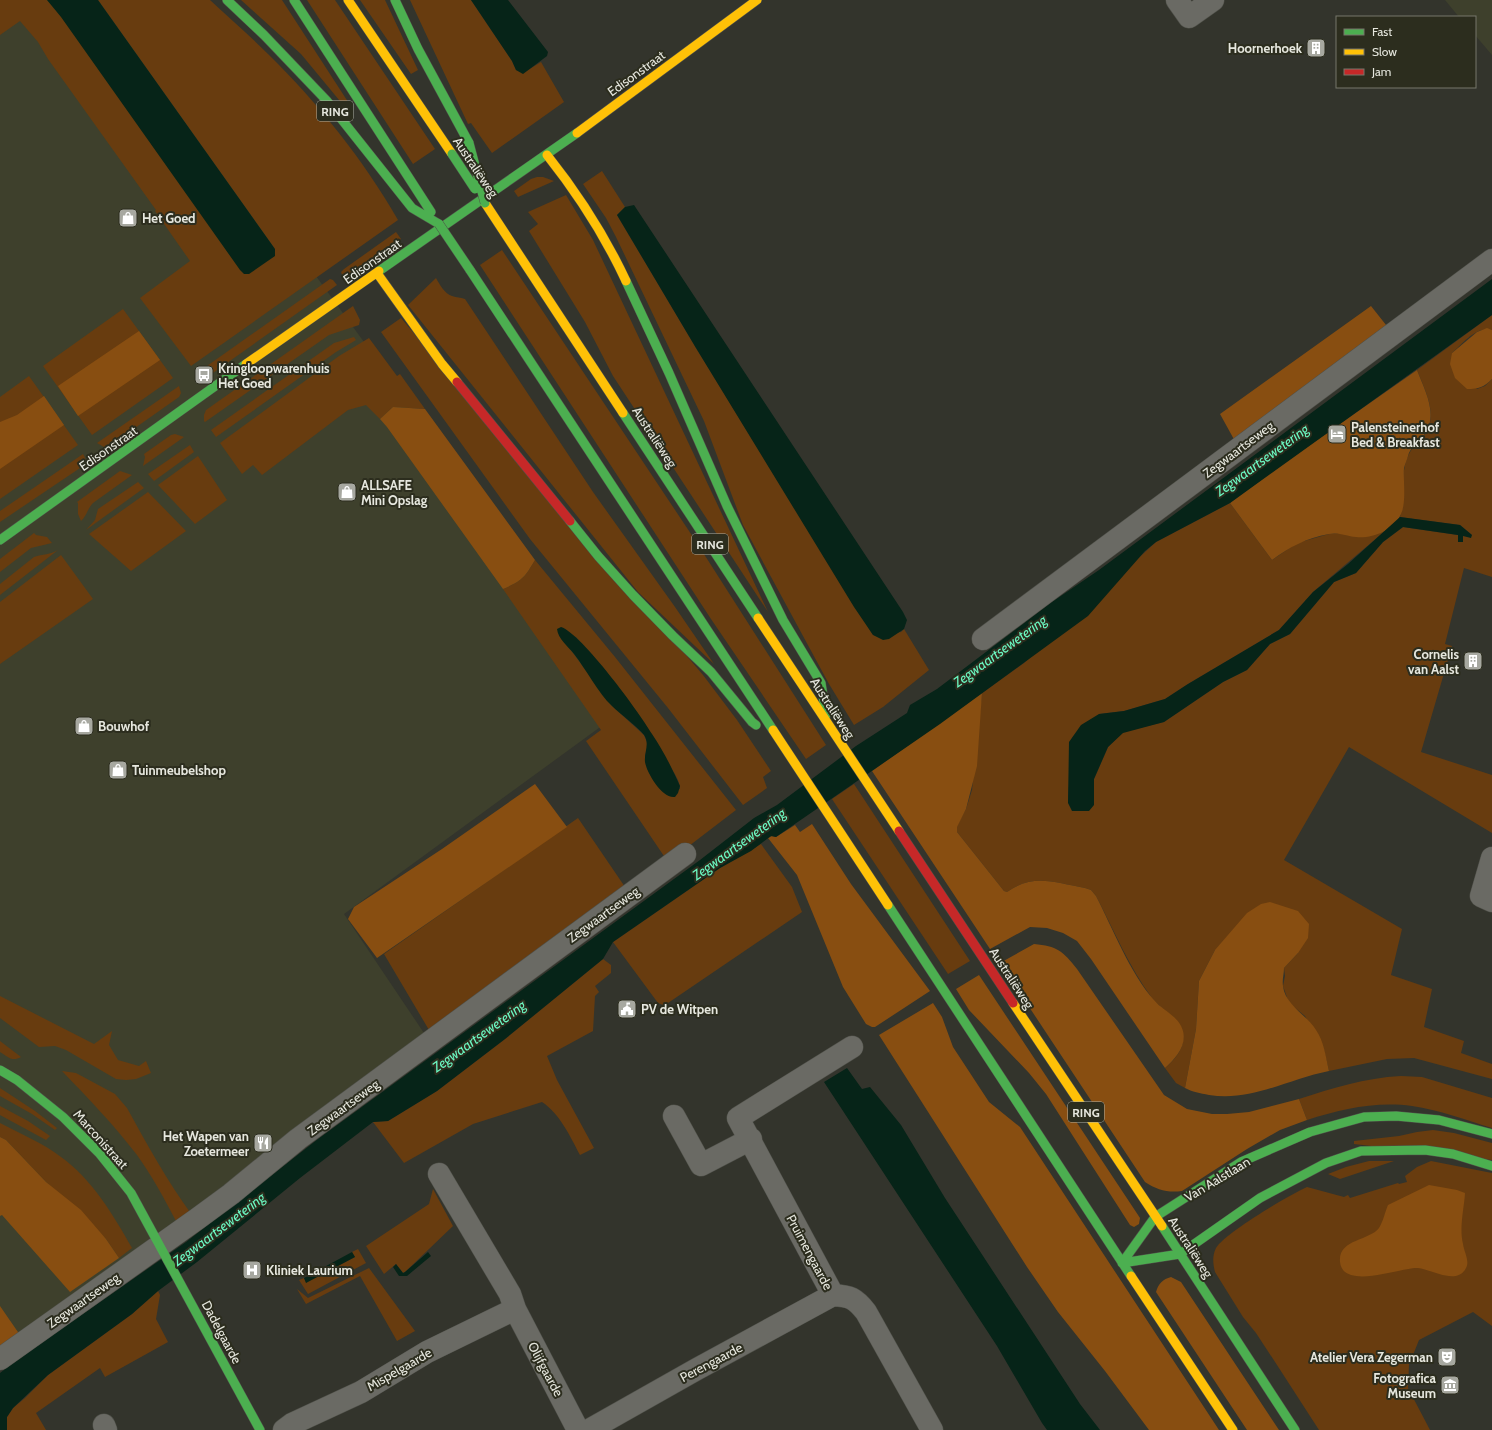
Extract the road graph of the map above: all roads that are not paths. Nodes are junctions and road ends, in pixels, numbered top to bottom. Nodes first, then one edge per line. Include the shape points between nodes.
1 (227, 0) edge
2 (294, 0) edge
3 (348, 0) edge
4 (395, 0) edge
5 (757, 0) edge
6 (1177, 0) edge
7 (1213, 0) edge
8 (547, 155) junction
9 (485, 203) junction
10 (439, 224) junction
11 (1492, 260) edge
12 (377, 273) junction
13 (0, 540) edge
14 (983, 639) dead end
15 (827, 722) junction
16 (782, 744) junction
17 (685, 854) dead end
18 (1492, 858) edge
19 (1492, 901) edge
20 (852, 1047) dead end
21 (0, 1070) edge
22 (674, 1116) dead end
23 (1492, 1134) edge
24 (751, 1139) junction
25 (1492, 1166) edge
26 (439, 1174) dead end
27 (1155, 1216) junction
28 (161, 1249) junction
29 (1180, 1254) junction
30 (1122, 1263) junction
31 (833, 1295) junction
32 (514, 1309) junction
33 (0, 1359) edge
34 (260, 1430) edge
35 (284, 1430) edge
36 (578, 1430) edge
37 (589, 1430) edge
38 (932, 1430) edge
39 (1232, 1430) edge
40 (1295, 1430) edge

1 - 10 main road, RING via 327,101 412,208
2 - 10 main road
3 - 9 main road, Australiëweg, bridge
4 - 9 main road, RING, bridge via 468,143
5 - 8 main road, Edisonstraat
6 - 7 street via 1189,17
8 - 12 main road, Edisonstraat
8 - 15 main road via 570,185 611,249 727,506 784,620 821,683
9 - 15 main road, Australiëweg / RING
10 - 16 main road, bridge
11 - 14 street, Zegwaartseweg
12 - 13 main road, Edisonstraat
12 - 16 main road via 442,364 598,556 711,672 752,722
15 - 27 main road, Australiëweg / RING
16 - 30 main road
17 - 28 street, Zegwaartseweg via 298,1140
18 - 19 street via 1481,896
20 - 24 street, Pruimengaarde via 738,1118
21 - 28 main road, Marconistraat via 43,1100 99,1153 131,1193
22 - 24 street via 701,1165
23 - 27 main road, Van Aalstlaan via 1419,1117 1364,1117 1310,1132 1241,1162
24 - 31 street, Pruimengaarde
25 - 29 main road via 1453,1154 1425,1150 1362,1151 1326,1163 1260,1198
26 - 32 street, Olijfgaarde via 510,1294
27 - 29 main road, Australiëweg / RING
27 - 30 main road, Van Aalstlaan
28 - 33 street, Zegwaartseweg
28 - 34 main road, Dadelgaarde
29 - 30 main road
29 - 40 main road, Australiëweg / RING
30 - 39 main road
31 - 37 street, Perengaarde
31 - 38 street, Pruimengaarde via 847,1296 858,1302 866,1312
32 - 35 street, Mispelgaarde via 427,1352 361,1392
32 - 36 street, Olijfgaarde

